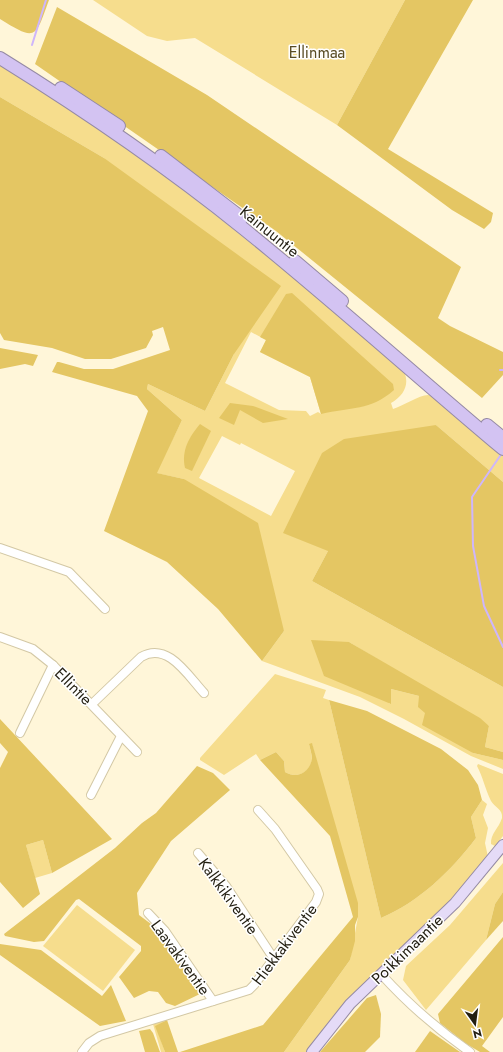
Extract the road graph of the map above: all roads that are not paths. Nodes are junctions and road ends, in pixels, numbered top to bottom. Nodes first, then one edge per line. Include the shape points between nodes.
1 (0, 49) edge
2 (0, 58) edge
3 (502, 444) edge
4 (0, 548) edge
5 (105, 609) dead end
6 (0, 637) edge
7 (53, 665) junction
8 (204, 694) dead end
9 (92, 704) junction
10 (20, 733) dead end
11 (121, 736) junction
12 (137, 752) dead end
13 (91, 795) dead end
14 (258, 810) dead end
15 (503, 845) edge
16 (198, 853) dead end
17 (148, 913) dead end
18 (274, 958) junction
19 (381, 974) junction
20 (213, 1002) junction
21 (82, 1052) edge
22 (312, 1052) edge
23 (470, 1052) edge

1 - 3 highway, Kainuuntie via 91,107 192,179 313,276
2 - 3 highway, Kainuuntie via 125,141 237,224
4 - 5 street via 69,572
6 - 7 street, Ellintie via 34,649
7 - 9 street, Ellintie
7 - 10 street
8 - 9 street via 172,658 160,652 148,653
9 - 11 street, Ellintie
11 - 12 street, Ellintie
11 - 13 street
14 - 18 street, Hiekkakiventie via 275,829 319,894 316,902
15 - 19 main road, Poikkimaantie via 455,903
16 - 18 street, Kalkkikiventie via 226,886
17 - 20 street, Laavakiventie via 165,931
18 - 20 street, Hiekkakiventie via 249,990
19 - 22 main road, Poikkimaantie via 350,1004
19 - 23 street via 442,1033
20 - 21 street, Hiekkakiventie via 100,1036 89,1043

